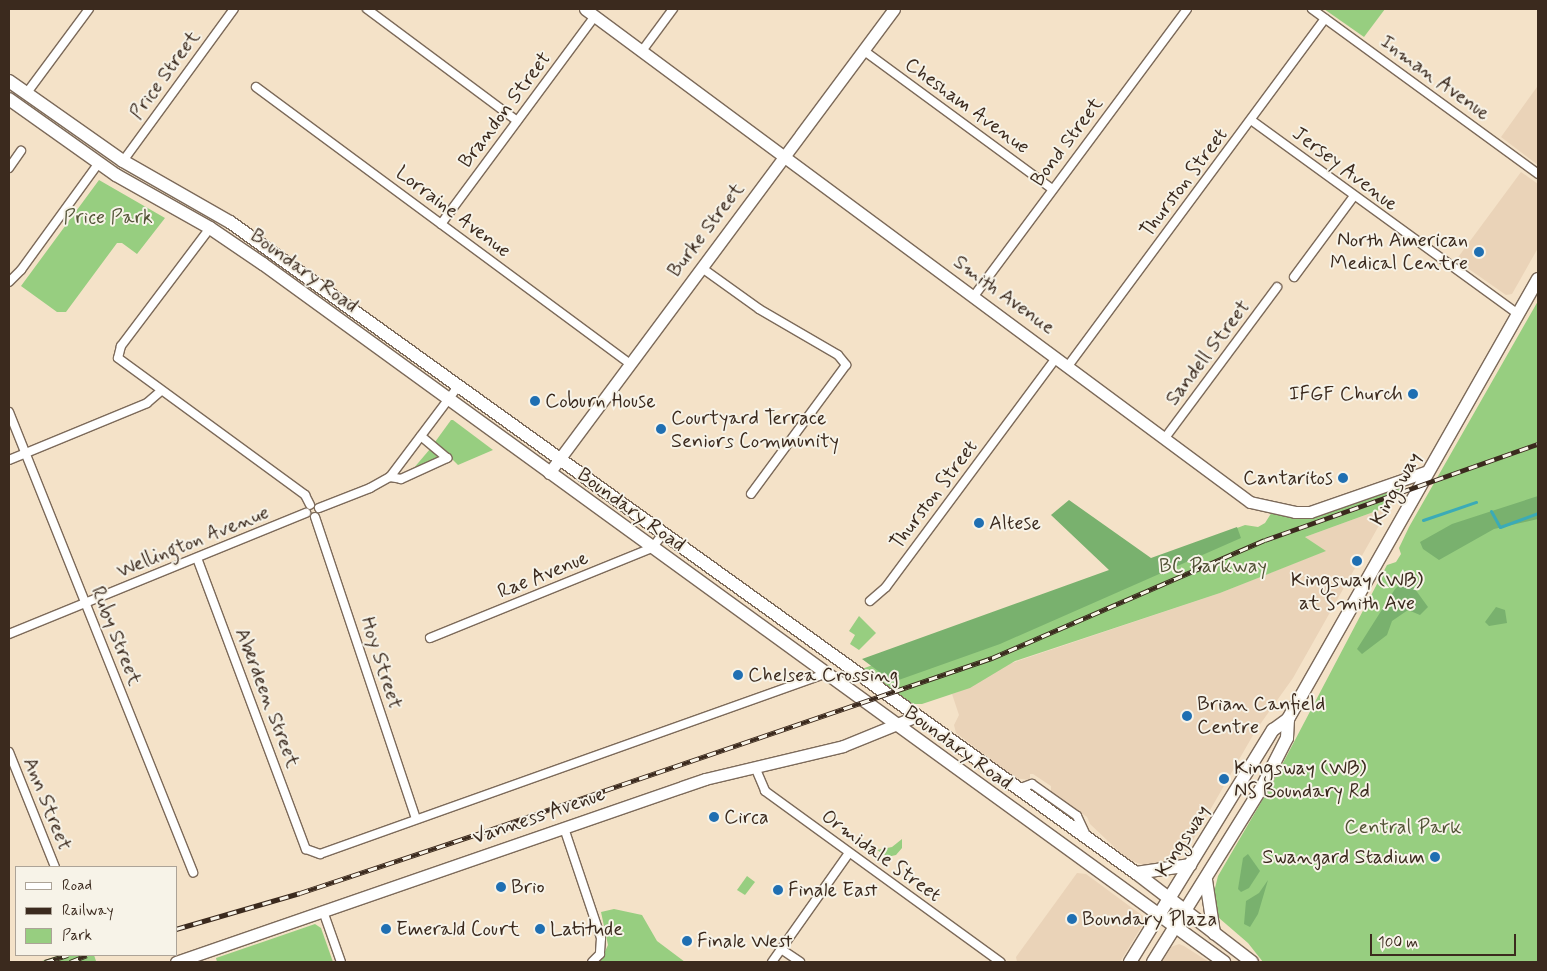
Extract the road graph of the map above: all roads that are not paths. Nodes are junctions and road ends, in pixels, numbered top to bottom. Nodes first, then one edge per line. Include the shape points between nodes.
1 (89, 9) edge
2 (234, 9) edge
3 (367, 9) edge
4 (585, 9) edge
5 (673, 9) edge
6 (894, 9) edge
7 (1187, 9) edge
8 (1312, 9) edge
9 (595, 16) junction
10 (1326, 19) junction
11 (863, 50) junction
12 (642, 51) junction
13 (9, 81) edge
14 (256, 87) dead end
15 (26, 94) junction
16 (9, 99) edge
17 (1251, 120) junction
18 (517, 121) junction
19 (21, 151) dead end
20 (784, 156) junction
21 (123, 161) junction
22 (98, 164) junction
23 (9, 168) edge
24 (1538, 174) edge
25 (149, 177) junction
26 (1052, 189) junction
27 (1354, 196) junction
28 (441, 224) junction
29 (210, 228) junction
30 (702, 268) junction
31 (1294, 276) dead end
32 (1538, 279) edge
33 (9, 281) edge
34 (1278, 287) dead end
35 (974, 296) junction
36 (1518, 314) junction
37 (1056, 358) junction
38 (630, 364) junction
39 (1068, 366) junction
40 (459, 385) junction
41 (161, 391) junction
42 (448, 400) junction
43 (9, 412) edge
44 (421, 436) junction
45 (1165, 438) junction
46 (26, 453) junction
47 (560, 458) junction
48 (9, 460) edge
49 (1428, 472) junction
50 (549, 473) junction
51 (390, 476) junction
52 (751, 494) dead end
53 (310, 505) junction
54 (319, 508) junction
55 (306, 513) junction
56 (315, 517) junction
57 (663, 534) junction
58 (652, 548) junction
59 (197, 558) junction
60 (870, 601) dead end
61 (85, 604) junction
62 (9, 634) edge
63 (430, 638) dead end
64 (825, 674) junction
65 (917, 716) junction
66 (1288, 719) junction
67 (894, 724) junction
68 (9, 752) edge
69 (754, 767) junction
70 (416, 819) junction
71 (564, 828) junction
72 (306, 849) joint
73 (849, 854) junction
74 (1190, 865) junction
75 (56, 866) edge
76 (193, 873) dead end
77 (1136, 874) junction
78 (1206, 880) junction
79 (1168, 899) junction
80 (1185, 911) junction
81 (323, 912) junction
82 (1159, 915) junction
83 (1175, 927) junction
84 (1214, 932) junction
85 (781, 949) junction
86 (176, 962) edge
87 (341, 962) edge
88 (592, 962) edge
89 (772, 962) edge
90 (800, 962) edge
91 (1000, 962) edge
92 (1130, 962) edge
93 (1153, 962) edge
94 (1224, 962) edge
95 (1252, 962) edge

1 - 15 street
2 - 21 street, Price Street
3 - 18 street
4 - 9 street, Smith Avenue
5 - 12 street
6 - 11 street, Burke Street
7 - 26 street, Bond Street
8 - 10 street, Inman Avenue
9 - 12 street, Smith Avenue
9 - 18 street, Brandon Street
10 - 17 street, Thurston Street
10 - 24 street, Inman Avenue
11 - 20 street, Burke Street
11 - 26 street, Chesham Avenue
12 - 20 street, Smith Avenue
13 - 15 main road, Boundary Road
14 - 28 street, Lorraine Avenue
15 - 21 main road, Boundary Road
16 - 22 main road, Boundary Road
17 - 27 street, Jersey Avenue
17 - 39 street, Thurston Street
18 - 28 street, Brandon Street
19 - 23 street
20 - 30 street, Burke Street
20 - 35 street, Smith Avenue
21 - 25 main road, Boundary Road
22 - 25 main road via 109,162
22 - 29 main road, Boundary Road
22 - 33 street
25 - 40 main road, Boundary Road via 170,185 230,222
26 - 35 street, Bond Street
27 - 31 street
27 - 36 street, Jersey Avenue
28 - 38 street, Lorraine Avenue
29 - 41 street via 119,350 120,361
29 - 42 main road, Boundary Road
30 - 38 street, Burke Street
30 - 52 street via 759,309 838,355 846,365
32 - 36 main road, Kingsway
34 - 45 street, Sandell Street
35 - 37 street, Smith Avenue
36 - 49 main road, Kingsway
37 - 39 street, Smith Avenue
37 - 60 street, Thurston Street via 886,587
38 - 47 street, Burke Street
39 - 45 street, Smith Avenue
40 - 42 street
40 - 47 main road, Boundary Road
41 - 46 street via 147,403
41 - 53 street via 305,495
42 - 44 street
42 - 50 main road, Boundary Road
43 - 46 street, Ruby Street
44 - 51 street
44 - 51 street via 447,458 402,480
45 - 49 street, Smith Avenue via 1258,505 1310,512
46 - 48 street
46 - 61 street, Ruby Street
47 - 50 street, Burke Street
47 - 57 main road, Boundary Road
49 - 66 main road, Kingsway
50 - 58 main road, Boundary Road
51 - 54 street via 370,488
53 - 54 street
53 - 55 street
54 - 56 street
55 - 56 street
55 - 59 street, Wellington Avenue
56 - 70 street, Hoy Street
57 - 58 street, Rae Avenue
57 - 65 main road, Boundary Road
58 - 63 street, Rae Avenue
58 - 64 main road, Boundary Road
59 - 61 street, Wellington Avenue
59 - 72 street, Aberdeen Street
61 - 62 street, Wellington Avenue
61 - 76 street, Ruby Street
64 - 67 main road, Boundary Road
64 - 70 street, Vanness Avenue
65 - 67 street, Vanness Avenue
65 - 77 main road, Boundary Road
66 - 74 main road, Kingsway via 1273,730
66 - 78 main road, Kingsway via 1288,738
67 - 69 street, Vanness Avenue via 843,746
67 - 82 main road, Boundary Road
68 - 75 street, Ann Street
69 - 71 street, Vanness Avenue via 705,779
69 - 73 street, Ormidale Street via 765,791
70 - 72 street, Vanness Avenue via 320,854
71 - 81 street, Vanness Avenue
71 - 88 street via 598,927 600,954
73 - 85 street
73 - 91 street, Ormidale Street
74 - 77 main road
74 - 79 main road, Kingsway
77 - 79 main road, Boundary Road
78 - 80 main road, Kingsway
78 - 84 main road
79 - 80 main road, Boundary Road
79 - 82 main road, Kingsway
80 - 83 main road, Kingsway
80 - 84 main road, Boundary Road
81 - 86 street, Vanness Avenue
81 - 87 street
82 - 83 main road, Boundary Road
82 - 92 main road, Kingsway
83 - 93 main road, Kingsway
83 - 94 main road, Boundary Road
84 - 95 main road, Boundary Road
85 - 89 street
85 - 90 street

